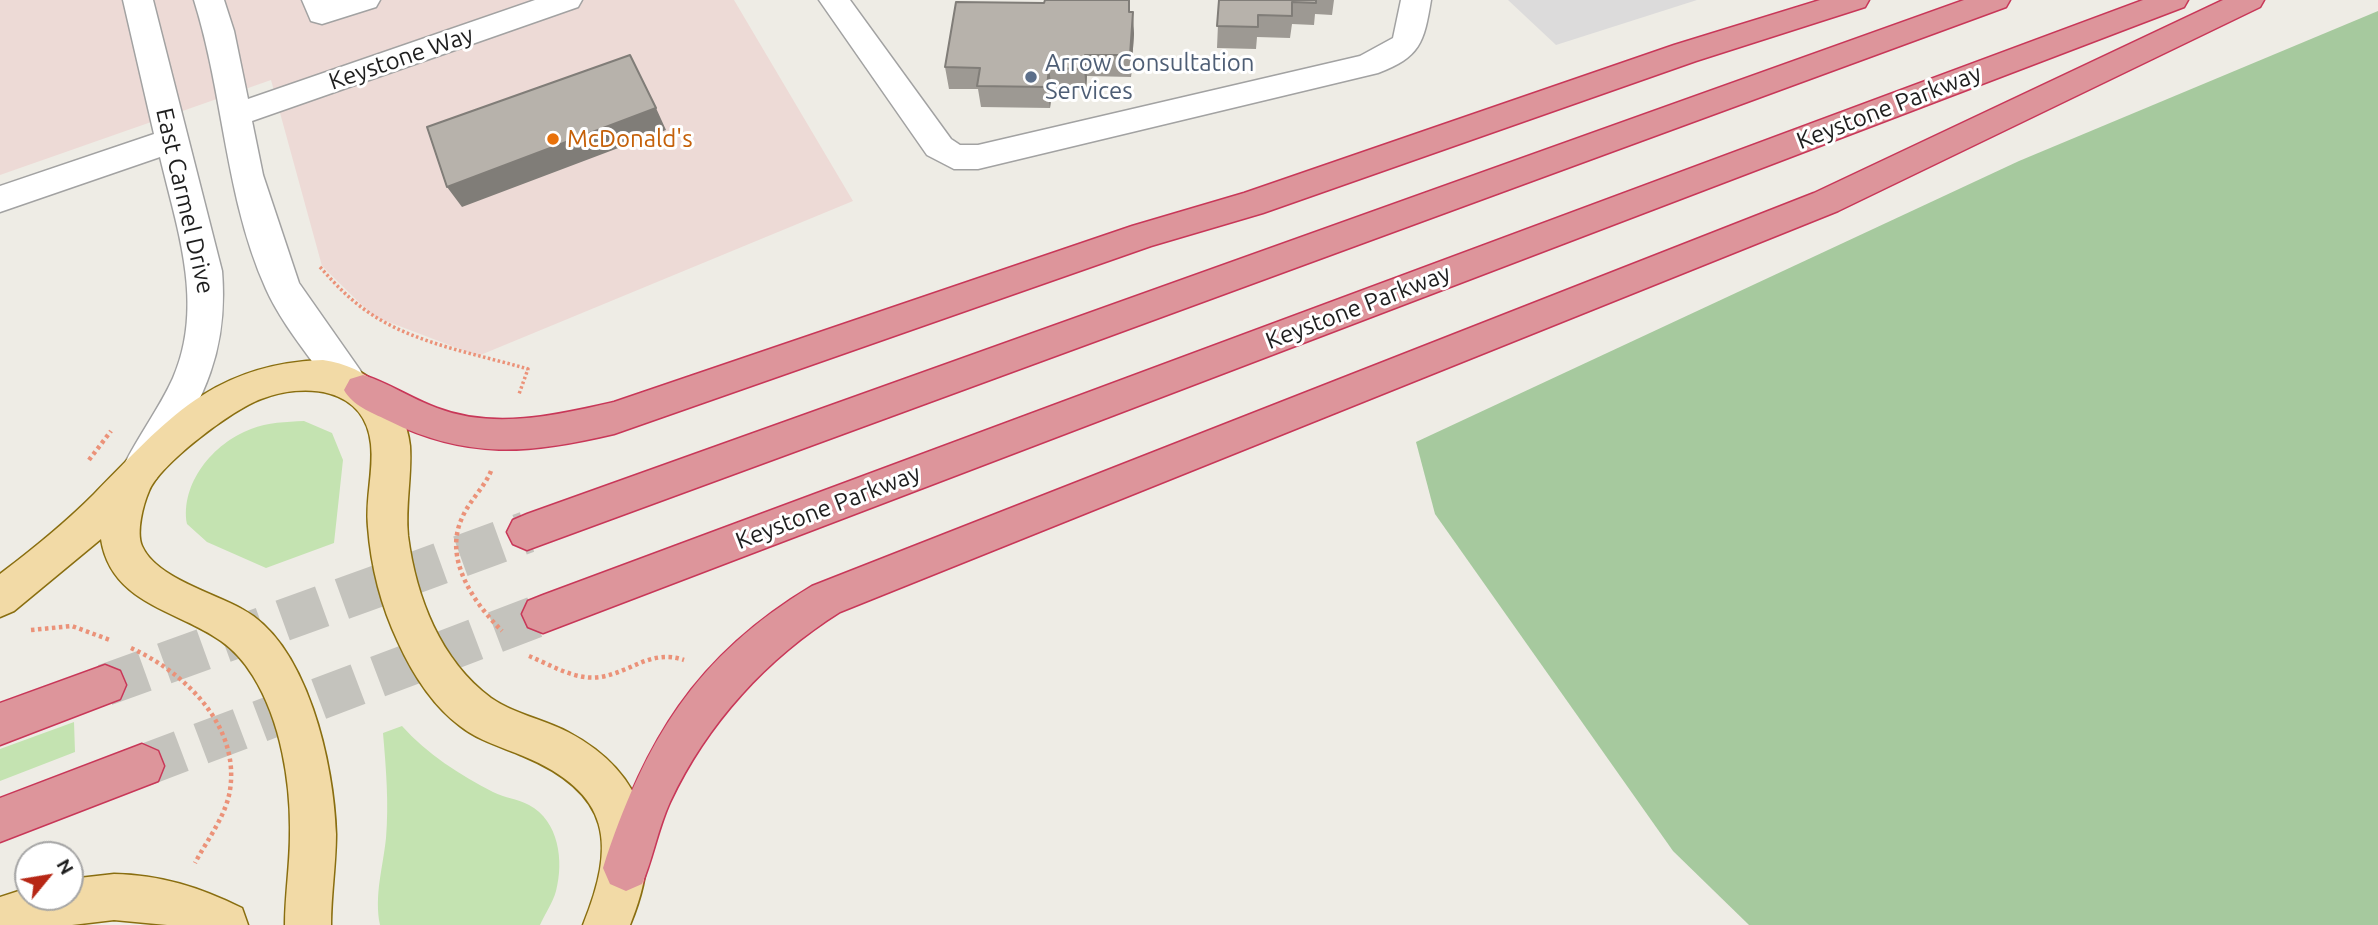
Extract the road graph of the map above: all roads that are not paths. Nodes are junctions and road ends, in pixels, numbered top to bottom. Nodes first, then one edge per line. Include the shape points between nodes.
1 (138, 0) edge
2 (209, 0) edge
3 (317, 0) edge
4 (365, 0) edge
5 (567, 0) edge
6 (834, 0) edge
7 (1416, 0) edge
8 (1854, 0) edge
9 (1995, 0) edge
10 (2173, 0) edge
11 (2249, 0) edge
12 (235, 115) junction
13 (172, 140) junction
14 (0, 199) edge
15 (355, 386) junction
16 (135, 477) junction
17 (527, 532) tunnel mouth
18 (12, 613) edge
19 (544, 614) tunnel mouth
20 (105, 685) tunnel mouth
21 (0, 724) edge
22 (142, 766) tunnel mouth
23 (0, 820) edge
24 (626, 868) junction
25 (0, 920) edge
26 (225, 925) edge
27 (308, 925) edge
28 (606, 925) edge

1 - 13 street, East Carmel Drive
2 - 12 street
3 - 4 street via 322,14
5 - 12 street, Keystone Way
6 - 7 street via 939,148 954,157 978,157 1367,65 1394,55 1409,43
8 - 15 highway via 1685,53 1251,204 1144,235 614,418 550,433 504,437 427,421
9 - 17 highway
10 - 19 highway, Keystone Parkway
11 - 24 highway via 1826,202 827,599 774,632 748,655 699,715 651,793
12 - 15 street via 246,175 283,288
13 - 14 street
13 - 16 street, East Carmel Drive via 204,271 207,331 195,375
15 - 16 main road via 324,375 300,376 242,391 179,432
15 - 24 main road via 389,429 389,540 401,596 420,643 466,704 489,720 581,763 600,780 616,801 627,830
16 - 18 main road
16 - 27 main road via 122,521 122,544 133,568 158,587 233,625 261,653 288,700 310,791 313,834
20 - 21 highway
22 - 23 highway
24 - 28 main road
25 - 26 main road via 81,898 112,895 176,902

